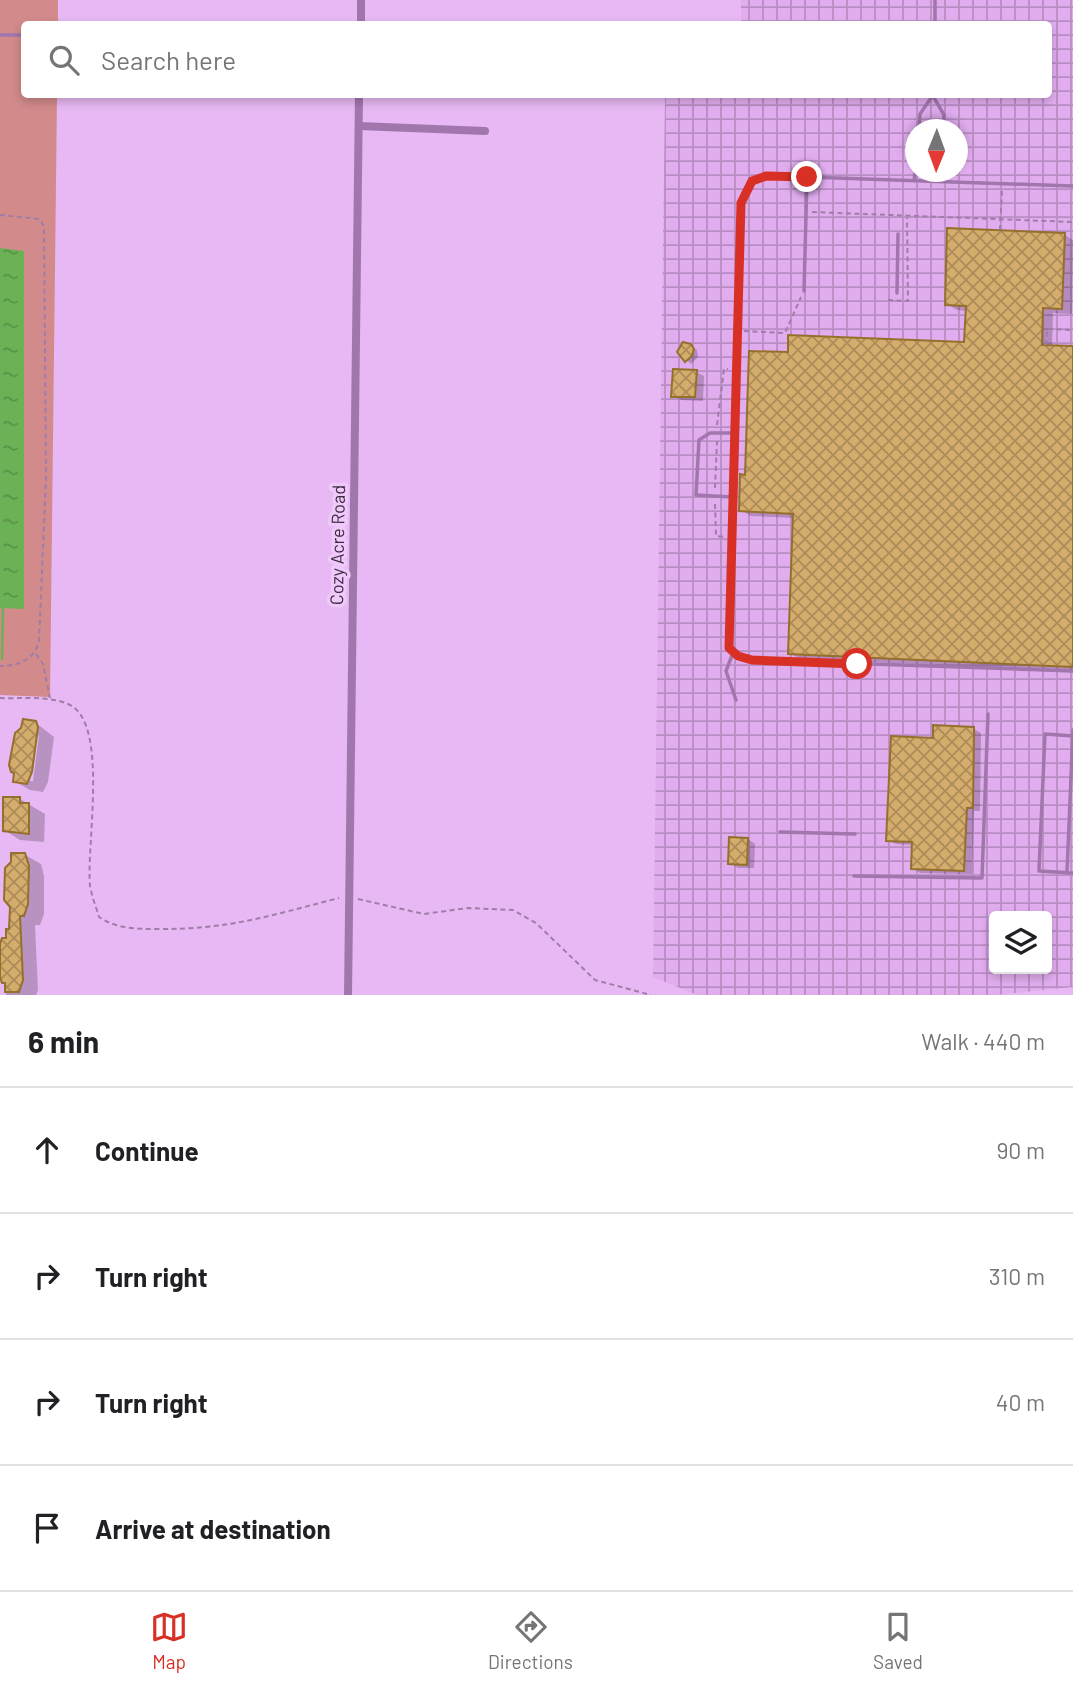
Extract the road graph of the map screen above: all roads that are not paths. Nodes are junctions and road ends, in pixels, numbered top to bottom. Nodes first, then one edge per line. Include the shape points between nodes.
1 (361, 0) edge
2 (935, 0) edge
3 (360, 21) edge
4 (934, 21) edge
5 (0, 35) edge
6 (21, 35) edge
7 (359, 98) edge
8 (931, 98) edge
9 (935, 98) edge
10 (920, 119) edge
11 (944, 119) edge
12 (359, 126) junction
13 (485, 131) dead end
14 (807, 177) junction
15 (905, 181) edge
16 (961, 182) edge
17 (1073, 186) edge
18 (898, 234) dead end
19 (804, 290) dead end
20 (897, 293) dead end
21 (735, 433) junction
22 (732, 497) junction
23 (733, 653) junction
24 (1073, 671) edge
25 (736, 700) dead end
26 (988, 714) dead end
27 (1073, 734) edge
28 (780, 832) dead end
29 (855, 834) dead end
30 (1067, 872) junction
31 (1073, 873) edge
32 (854, 876) dead end
33 (348, 995) edge

1 - 3 street
2 - 4 lane
5 - 6 lane
7 - 12 street, Cozy Acre Road
8 - 10 lane
9 - 11 lane
12 - 13 street
12 - 33 street, Cozy Acre Road
14 - 15 lane
14 - 19 lane
14 - 21 lane via 766,176 752,181 745,190 738,234
16 - 17 lane
18 - 20 lane
21 - 22 lane
21 - 22 lane via 699,439 696,495
22 - 23 lane via 727,634
23 - 24 lane via 752,660
23 - 25 lane via 726,671
26 - 32 lane via 982,878
27 - 30 lane
27 - 30 lane via 1045,734 1039,858 1039,871
28 - 29 lane
30 - 31 lane

